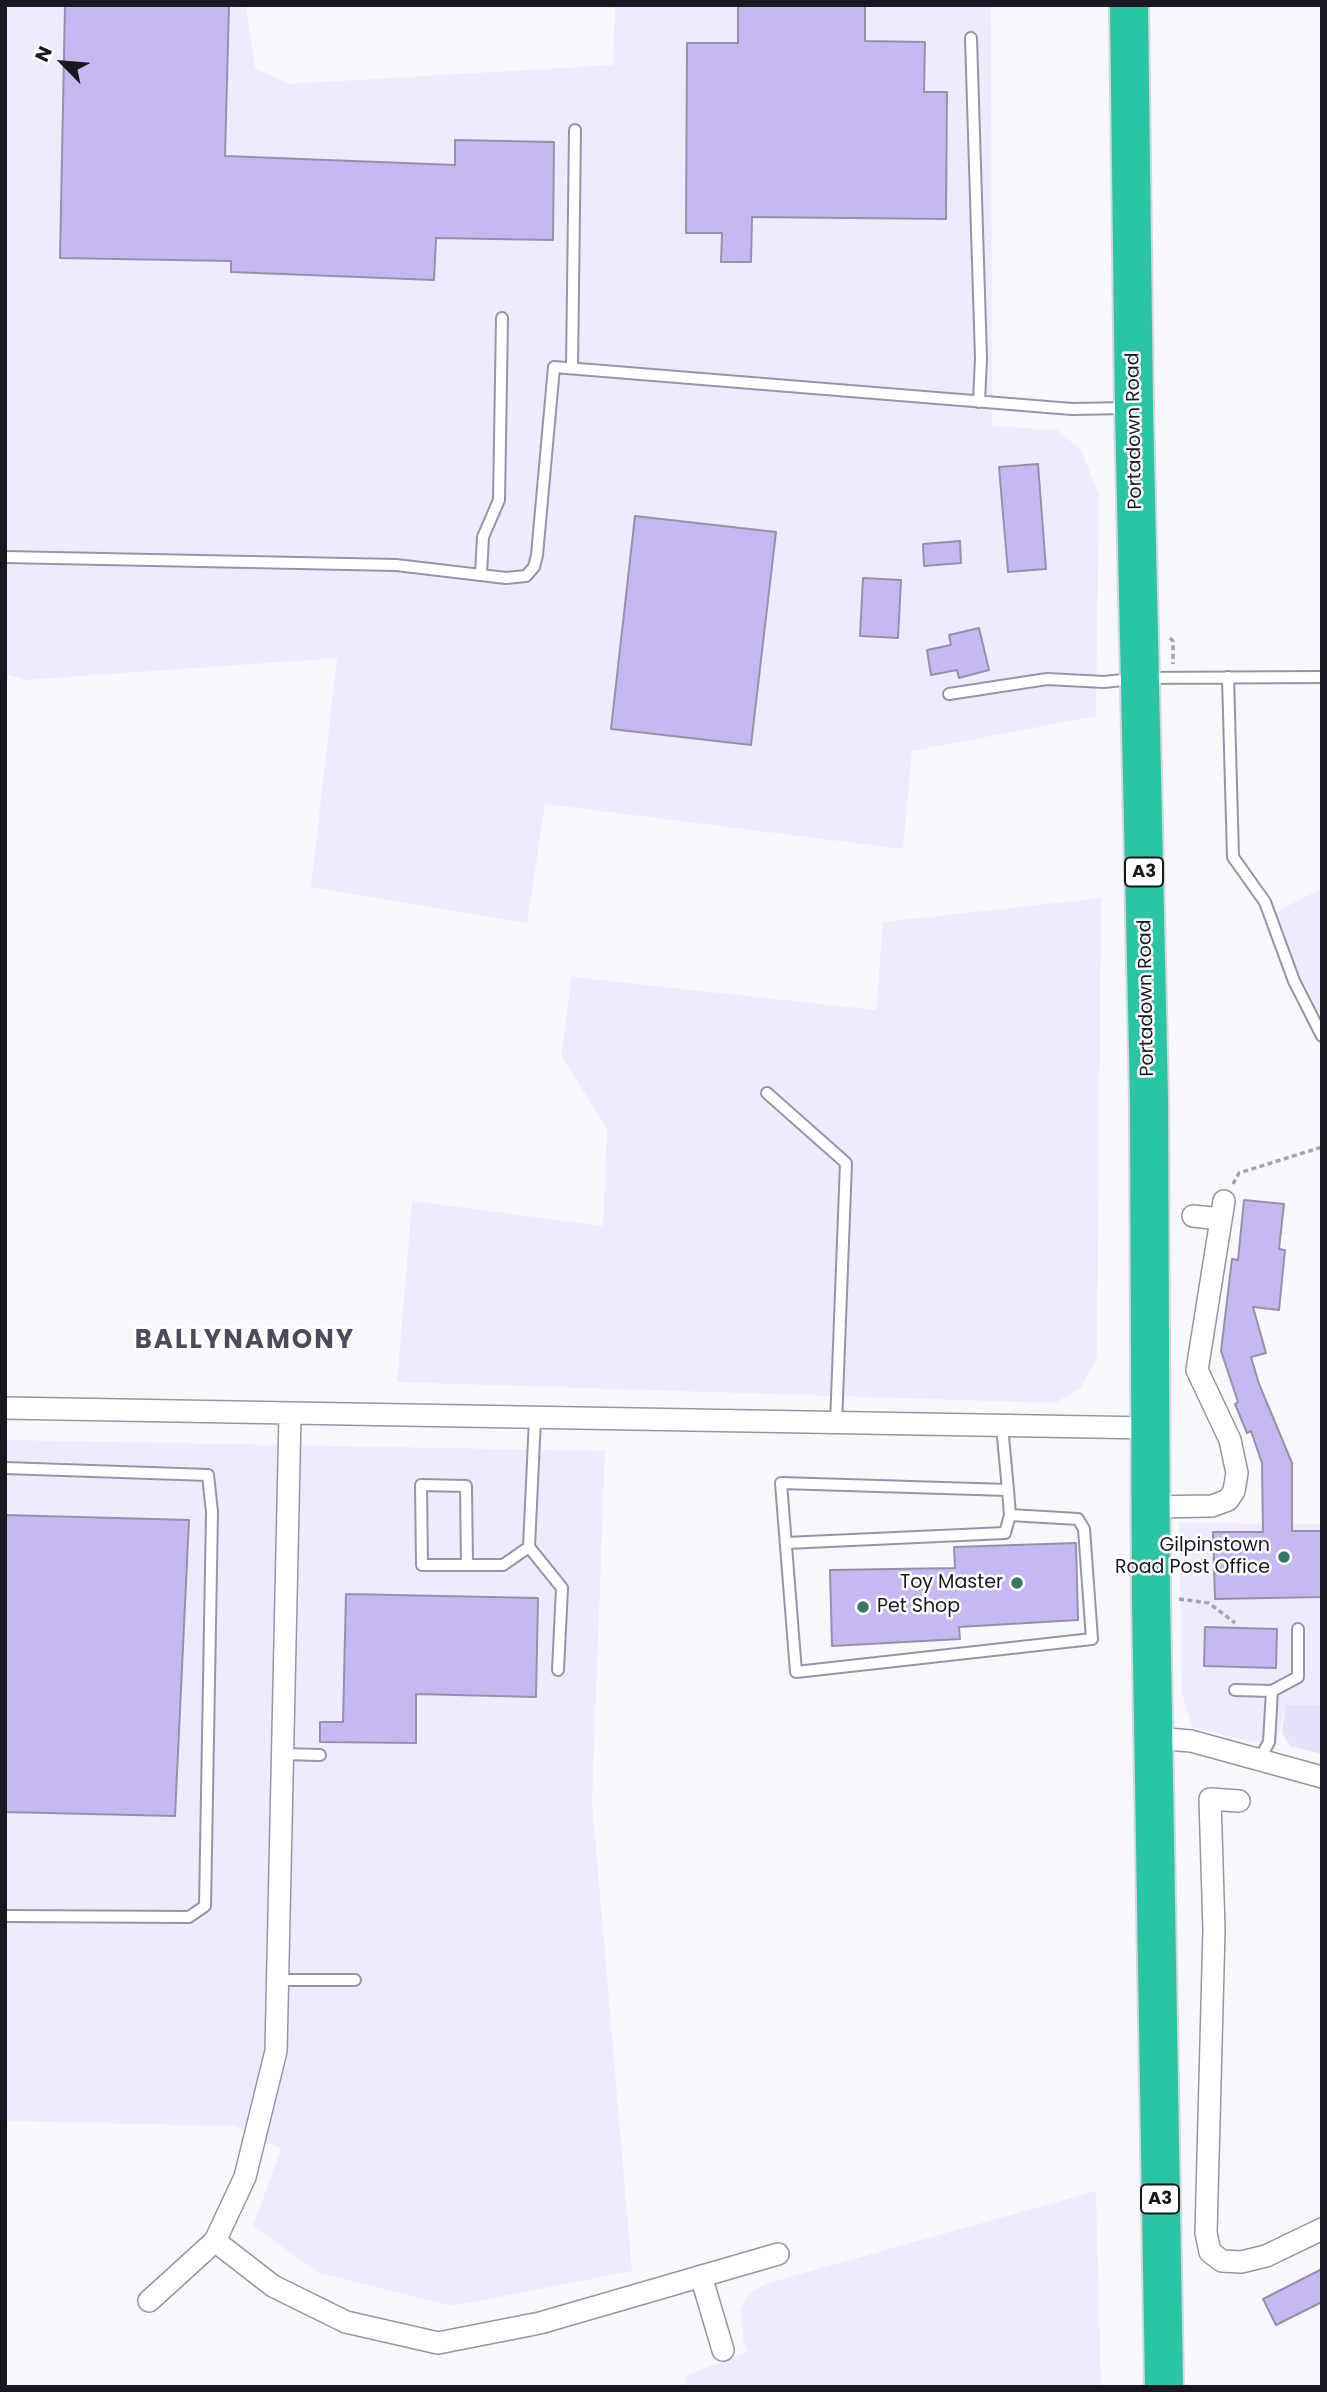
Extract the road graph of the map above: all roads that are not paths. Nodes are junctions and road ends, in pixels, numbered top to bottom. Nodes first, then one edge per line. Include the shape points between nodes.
1 (1129, 5) edge
2 (971, 38) dead end
3 (575, 130) dead end
4 (502, 318) dead end
5 (572, 368) junction
6 (979, 402) junction
7 (1134, 408) junction
8 (5, 557) edge
9 (481, 573) junction
10 (1228, 677) junction
11 (1322, 677) edge
12 (1140, 678) junction
13 (949, 694) dead end
14 (1322, 1037) edge
15 (766, 1094) dead end
16 (1193, 1216) dead end
17 (5, 1409) edge
18 (290, 1415) junction
19 (536, 1419) junction
20 (836, 1424) junction
21 (1002, 1426) junction
22 (1150, 1428) junction
23 (5, 1468) edge
24 (1008, 1490) junction
25 (1150, 1507) junction
26 (1010, 1515) junction
27 (786, 1543) junction
28 (529, 1547) junction
29 (467, 1565) junction
30 (1298, 1629) dead end
31 (558, 1670) dead end
32 (1235, 1690) dead end
33 (1272, 1692) junction
34 (1155, 1738) junction
35 (283, 1754) junction
36 (320, 1755) dead end
37 (1259, 1760) junction
38 (1322, 1777) edge
39 (1239, 1801) dead end
40 (5, 1916) edge
41 (278, 1980) junction
42 (355, 1980) dead end
43 (1322, 2229) edge
44 (215, 2241) junction
45 (778, 2254) dead end
46 (701, 2276) junction
47 (149, 2301) dead end
48 (723, 2350) dead end
49 (1164, 2387) edge

1 - 7 highway, Portadown Road / A3
2 - 6 lane
3 - 5 lane
4 - 9 lane via 499,500 483,537
5 - 6 lane
5 - 9 lane via 554,367 534,566 518,579
6 - 7 lane
7 - 12 highway, Portadown Road / A3
8 - 9 lane via 323,563
10 - 11 lane
10 - 12 lane
10 - 14 lane via 1233,857 1265,902 1294,981
12 - 13 lane via 1104,682 1047,679
12 - 22 highway, Portadown Road / A3
15 - 20 lane via 846,1163
16 - 25 street via 1222,1210 1198,1370 1230,1440 1237,1473 1228,1500 1212,1506
17 - 18 street
18 - 19 street
18 - 35 street
19 - 20 street
19 - 28 lane
20 - 21 street
21 - 22 street
21 - 24 lane
22 - 25 highway, Portadown Road / A3
23 - 40 lane via 208,1475 212,1512 205,1906 189,1917
24 - 26 lane
24 - 27 lane via 781,1483
25 - 34 highway, Portadown Road / A3
26 - 27 lane via 1005,1533
26 - 27 lane via 1078,1519 1084,1529 1092,1639 796,1671
28 - 29 lane via 503,1565
28 - 31 lane via 562,1588
29 - 29 lane via 467,1486 421,1485 422,1565
30 - 33 lane via 1298,1677
32 - 33 lane
33 - 37 lane via 1269,1742
34 - 37 street via 1191,1741
34 - 49 highway, A3
35 - 36 lane
35 - 41 street
37 - 38 street
39 - 43 street via 1210,1799 1214,1930 1206,2233 1210,2252 1222,2261 1241,2262 1266,2256
41 - 42 lane
41 - 44 street via 276,2051 245,2177
44 - 46 street via 273,2286 346,2322 438,2343 540,2323
44 - 47 street
45 - 46 street
46 - 48 street

